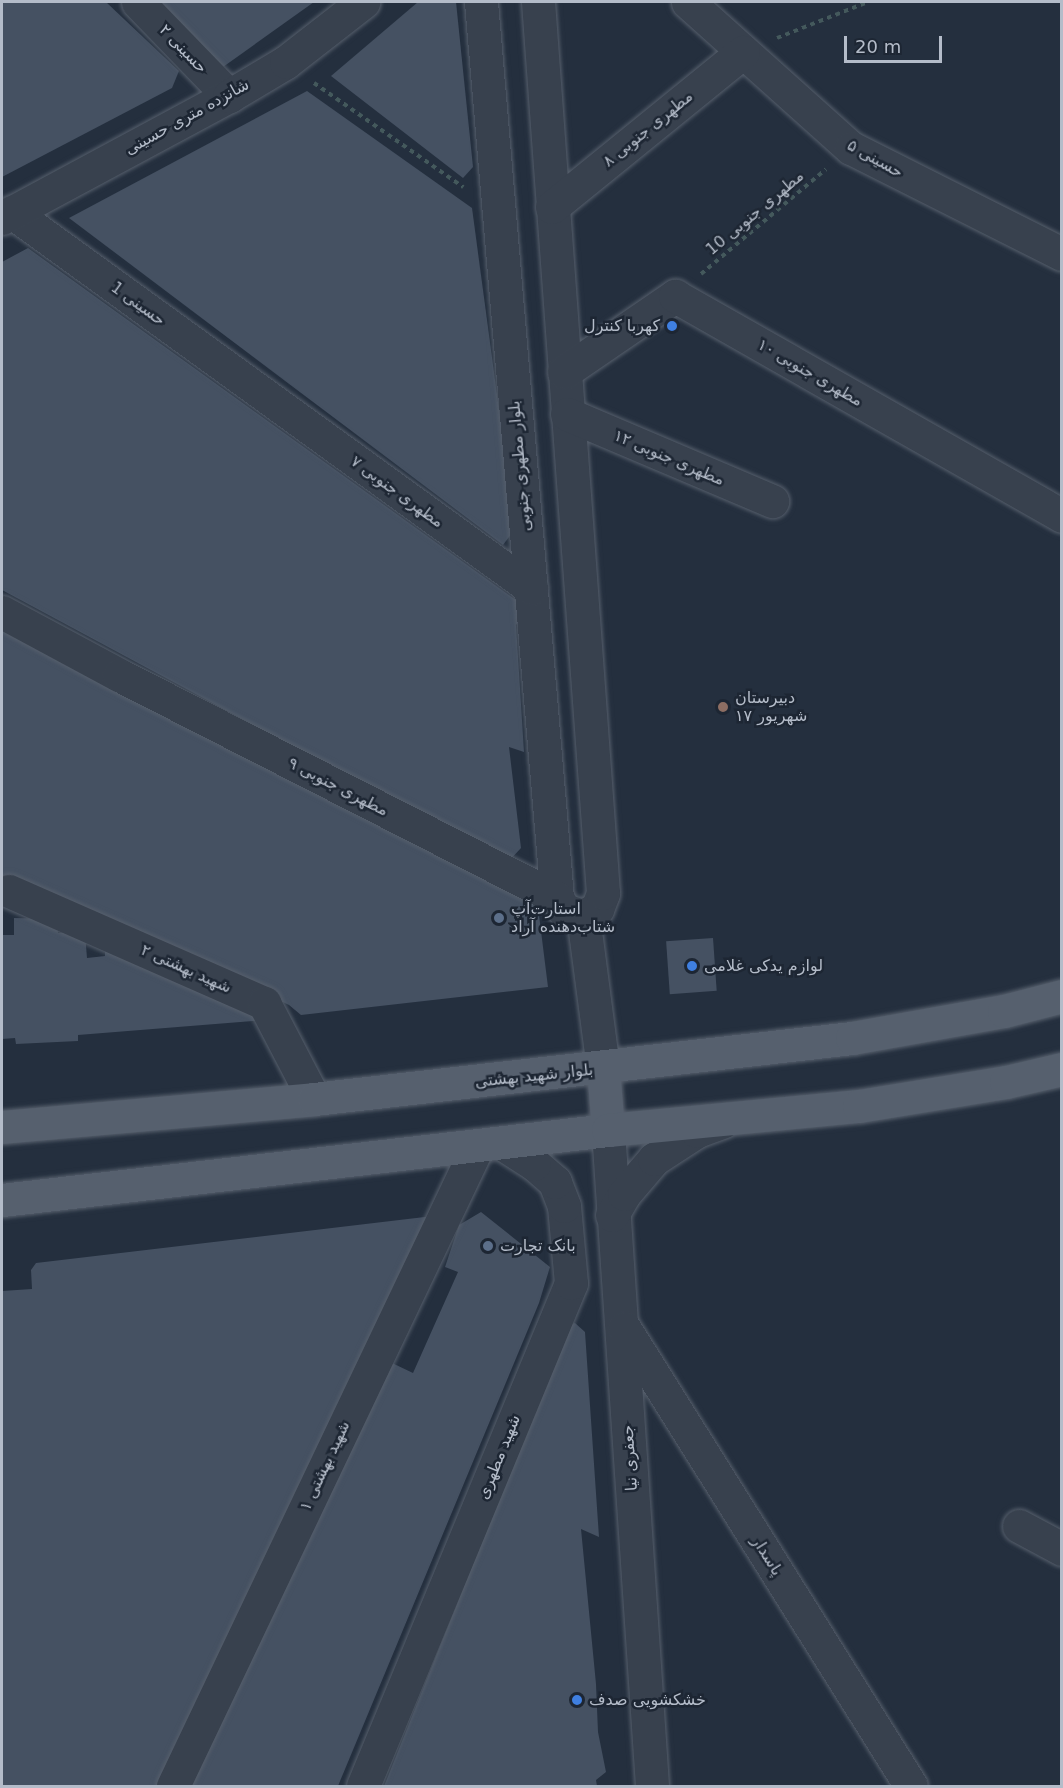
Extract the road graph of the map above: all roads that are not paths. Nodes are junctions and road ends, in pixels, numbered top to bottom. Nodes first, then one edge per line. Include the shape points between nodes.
1 (138, 2) edge
2 (363, 2) edge
3 (482, 2) edge
4 (538, 2) edge
5 (688, 2) edge
6 (743, 52) junction
7 (229, 96) junction
8 (552, 207) junction
9 (7, 215) edge
10 (1062, 254) edge
11 (564, 372) junction
12 (263, 396) joint
13 (567, 414) junction
14 (772, 501) dead end
15 (1062, 516) edge
16 (531, 588) junction
17 (2, 612) edge
18 (9, 891) dead end
19 (570, 907) junction
20 (1062, 996) edge
21 (603, 1068) junction
22 (1062, 1069) edge
23 (314, 1099) junction
24 (751, 1116) junction
25 (2, 1127) edge
26 (608, 1130) junction
27 (490, 1144) junction
28 (2, 1200) edge
29 (612, 1215) junction
30 (616, 1281) junction
31 (571, 1283) junction
32 (622, 1325) junction
33 (1019, 1526) dead end
34 (1062, 1549) edge
35 (173, 1786) edge
36 (363, 1786) edge
37 (652, 1786) edge
38 (911, 1786) edge

1 - 7 street, حسینی ۲
2 - 7 street, شانزده متری حسینی via 286,63
3 - 16 street, بلوار مطهری جنوبی
4 - 8 street
5 - 6 street, حسینی ۵
6 - 8 street, مطهری جنوبی ۸
6 - 10 street, حسینی ۵ via 851,148
7 - 9 street, شانزده متری حسینی
8 - 11 street
9 - 12 street, حسینی 1
11 - 13 street
11 - 15 street, مطهری جنوبی ۱۰ via 675,296
12 - 16 street, مطهری جنوبی ۷
13 - 14 street, مطهری جنوبی ۱۲
13 - 19 street via 603,893 597,909
16 - 19 street, بلوار مطهری جنوبی
17 - 19 street, مطهری جنوبی ۹
18 - 23 street, شهید بهشتی ۲ via 264,1003
19 - 21 street, بلوار مطهری جنوبی
20 - 21 main road, بلوار شهید بهشتی via 1004,1011 852,1038
21 - 23 main road, بلوار شهید بهشتی
21 - 26 main road
22 - 24 main road via 859,1106
23 - 25 main road, بلوار شهید بهشتی
24 - 26 main road
24 - 29 street via 723,1121 672,1145 638,1176
26 - 27 main road
26 - 29 street, جعفری نیا
27 - 28 main road
27 - 31 street, شهید مطهری via 534,1164 555,1182 564,1206
27 - 35 street, شهید بهشتی ۱
29 - 30 street, جعفری نیا
30 - 31 street
30 - 32 street, جعفری نیا
31 - 36 street, شهید مطهری
32 - 37 street, جعفری نیا
32 - 38 street, پاسدار
33 - 34 street

